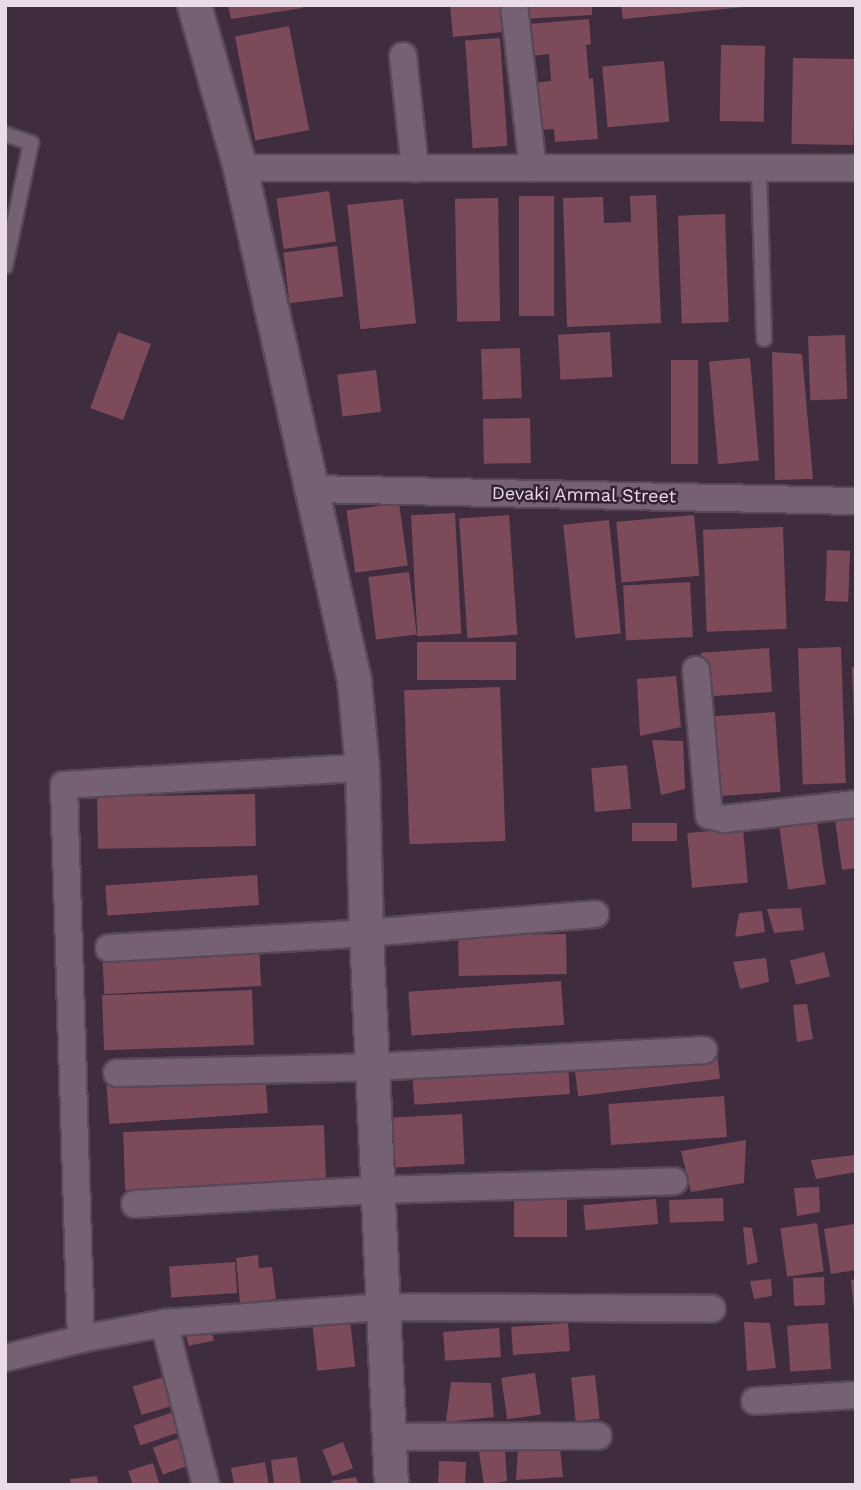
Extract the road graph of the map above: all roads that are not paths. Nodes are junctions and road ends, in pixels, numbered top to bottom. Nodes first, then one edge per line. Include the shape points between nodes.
1 (194, 5) edge
2 (514, 5) edge
3 (403, 56) dead end
4 (5, 134) edge
5 (415, 167) junction
6 (533, 167) junction
7 (759, 167) junction
8 (240, 168) junction
9 (856, 168) edge
10 (5, 266) edge
11 (764, 339) dead end
12 (313, 489) junction
13 (856, 501) edge
14 (696, 670) dead end
15 (362, 768) junction
16 (856, 804) edge
17 (595, 914) dead end
18 (366, 933) junction
19 (109, 948) dead end
20 (704, 1050) dead end
21 (372, 1067) junction
22 (117, 1073) dead end
23 (674, 1181) dead end
24 (377, 1190) junction
25 (135, 1204) dead end
26 (383, 1307) junction
27 (712, 1309) dead end
28 (164, 1323) junction
29 (81, 1339) junction
30 (5, 1358) edge
31 (856, 1395) edge
32 (755, 1401) dead end
33 (598, 1436) dead end
34 (388, 1437) junction
35 (206, 1485) edge
36 (391, 1485) edge

1 - 8 street
2 - 6 street
3 - 5 street
4 - 10 lane via 31,143
5 - 6 street
5 - 8 street
6 - 7 street
7 - 9 street
7 - 11 lane
8 - 12 street
12 - 13 street, Devaki Ammal Street
12 - 15 street via 354,680
14 - 16 street via 709,815 724,820
15 - 18 street
15 - 29 street via 64,785
17 - 18 street
18 - 19 street
18 - 21 street
20 - 21 street
21 - 22 street
21 - 24 street
23 - 24 street
24 - 25 street
24 - 26 street
26 - 27 street
26 - 28 street
26 - 34 street
28 - 29 street
28 - 35 street
29 - 30 street
31 - 32 street
33 - 34 street
34 - 36 street

